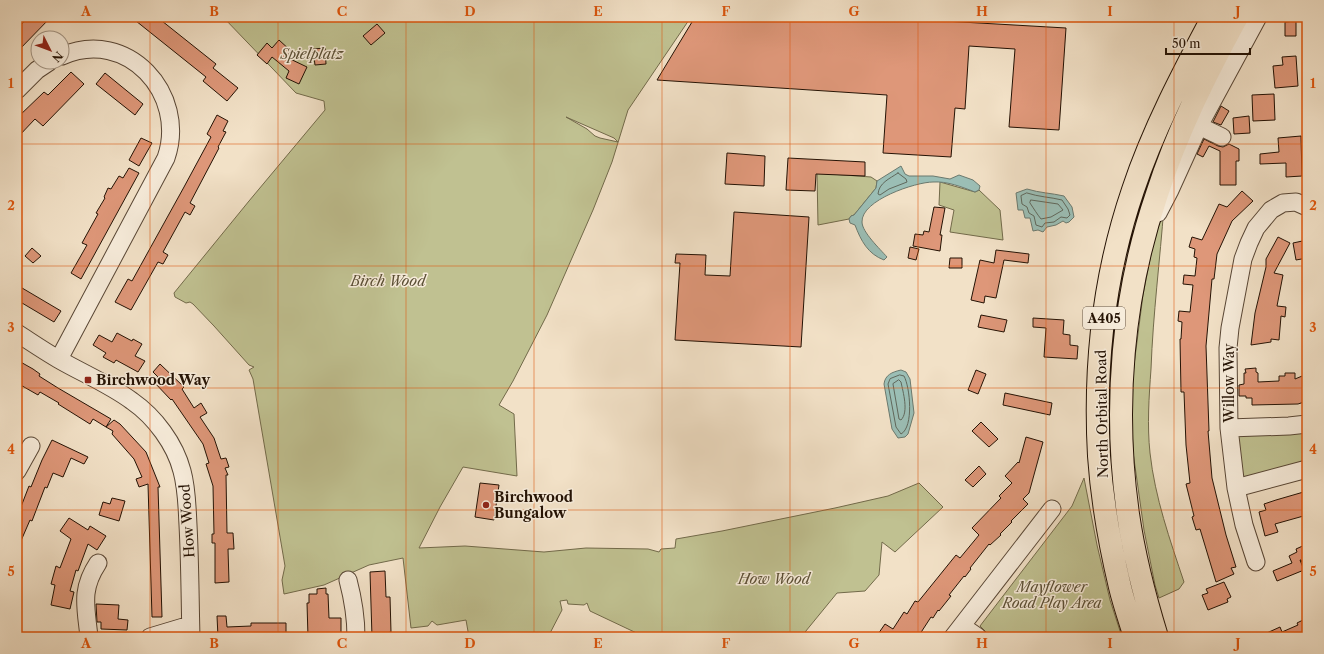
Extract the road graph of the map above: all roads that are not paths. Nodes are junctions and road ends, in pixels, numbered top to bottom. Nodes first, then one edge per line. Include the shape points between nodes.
1 (1213, 17) edge
2 (1237, 17) edge
3 (1258, 17) edge
4 (70, 53) edge
5 (37, 70) edge
6 (17, 90) edge
7 (1199, 126) junction
8 (1222, 137) dead end
9 (1171, 154) junction
10 (1133, 191) junction
11 (1307, 207) edge
12 (1145, 235) junction
13 (17, 333) edge
14 (59, 359) junction
15 (1307, 424) edge
16 (1229, 428) junction
17 (31, 446) dead end
18 (1307, 470) edge
19 (17, 471) edge
20 (1236, 488) junction
21 (1052, 509) dead end
22 (1256, 562) dead end
23 (98, 563) dead end
24 (348, 580) dead end
25 (958, 631) edge
26 (188, 633) edge
27 (89, 637) edge
28 (150, 637) edge
29 (356, 637) edge
30 (978, 637) edge
31 (1135, 637) edge
32 (1157, 637) edge

1 - 10 highway, North Orbital Road / A405 via 1162,118
2 - 9 highway, North Orbital Road / A405 via 1197,94
3 - 7 street
4 - 14 street via 97,49 119,53 133,60 157,84 168,110 171,137 166,158
5 - 6 street
7 - 8 street
7 - 12 street via 1170,190
9 - 10 highway via 1154,168 1145,184
9 - 12 highway, North Orbital Road / A405
10 - 31 highway, North Orbital Road / A405 via 1115,251 1098,380 1099,456 1105,509 1120,588
11 - 16 street, Willow Way via 1296,202 1283,203 1271,210 1256,228 1248,243 1243,258 1228,348
12 - 32 highway, North Orbital Road / A405 via 1135,274 1126,331 1122,434 1128,515 1145,599
13 - 14 street, How Wood
14 - 26 street, How Wood via 147,413 160,428 177,457 186,489 189,558
15 - 16 street
16 - 20 street, Willow Way
17 - 19 street
18 - 20 street
20 - 22 street, Willow Way
21 - 25 street
23 - 27 street via 91,573 86,589
24 - 29 street via 354,608
25 - 30 street
26 - 28 street

